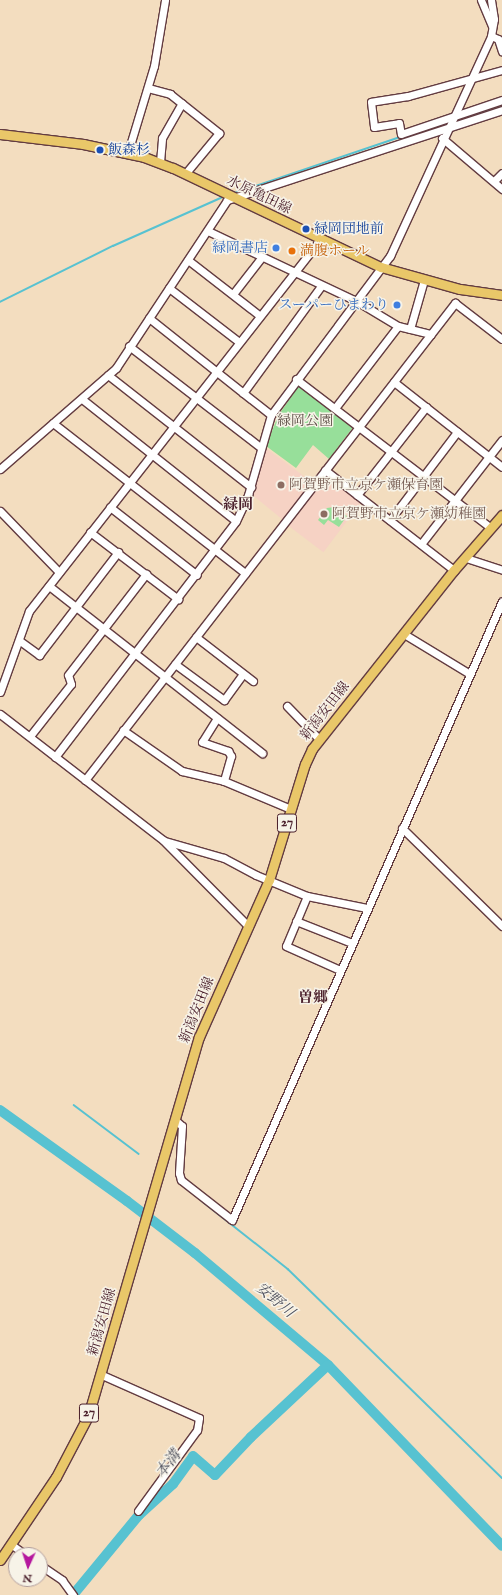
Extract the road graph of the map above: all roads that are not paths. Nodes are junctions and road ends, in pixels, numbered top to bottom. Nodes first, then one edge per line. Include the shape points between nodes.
1 (165, 0) edge
2 (481, 0) edge
3 (491, 0) edge
4 (493, 28) junction
5 (491, 36) junction
6 (502, 50) edge
7 (502, 70) edge
8 (470, 79) junction
9 (148, 88) junction
10 (502, 100) edge
11 (182, 103) junction
12 (502, 110) edge
13 (453, 115) junction
14 (448, 127) junction
15 (0, 134) edge
16 (442, 138) junction
17 (128, 152) junction
18 (160, 162) junction
19 (185, 174) junction
20 (502, 174) edge
21 (494, 181) junction
22 (502, 190) edge
23 (233, 198) junction
24 (208, 231) junction
25 (320, 240) junction
26 (261, 258) junction
27 (188, 260) junction
28 (381, 267) junction
29 (295, 274) junction
30 (424, 280) junction
31 (321, 286) junction
32 (169, 288) junction
33 (233, 294) junction
34 (502, 295) edge
35 (358, 302) junction
36 (259, 316) junction
37 (149, 318) junction
38 (398, 326) junction
39 (410, 329) junction
40 (431, 334) junction
41 (502, 339) edge
42 (239, 342) junction
43 (129, 346) junction
44 (217, 372) junction
45 (108, 375) junction
46 (296, 379) junction
47 (394, 382) junction
48 (243, 393) junction
49 (82, 399) junction
50 (195, 399) junction
51 (426, 407) junction
52 (335, 408) junction
53 (271, 415) junction
54 (53, 423) junction
55 (174, 426) junction
56 (359, 426) junction
57 (457, 432) junction
58 (502, 440) edge
59 (260, 447) junction
60 (391, 451) junction
61 (153, 454) junction
62 (489, 457) junction
63 (502, 467) edge
64 (0, 469) edge
65 (325, 470) junction
66 (424, 476) junction
67 (130, 482) junction
68 (251, 487) junction
69 (357, 495) junction
70 (456, 501) junction
71 (110, 507) junction
72 (0, 511) edge
73 (502, 515) edge
74 (390, 520) junction
75 (236, 521) junction
76 (491, 528) junction
77 (90, 532) junction
78 (421, 544) junction
79 (216, 549) junction
80 (118, 552) junction
81 (466, 558) junction
82 (454, 570) junction
83 (502, 570) edge
84 (60, 572) junction
85 (245, 573) junction
86 (146, 574) junction
87 (197, 574) junction
88 (49, 586) junction
89 (178, 599) junction
90 (502, 601) edge
91 (76, 607) junction
92 (103, 628) junction
93 (404, 634) junction
94 (196, 636) junction
95 (20, 641) junction
96 (136, 654) junction
97 (175, 664) junction
98 (242, 674) junction
99 (470, 674) junction
100 (165, 676) junction
101 (253, 681) dead end
102 (0, 692) edge
103 (287, 706) dead end
104 (0, 714) edge
105 (217, 718) junction
106 (123, 730) junction
107 (30, 736) junction
108 (319, 739) junction
109 (262, 753) dead end
110 (55, 758) junction
111 (85, 780) junction
112 (224, 781) junction
113 (290, 809) junction
114 (402, 828) junction
115 (163, 840) junction
116 (269, 880) junction
117 (307, 896) junction
118 (367, 908) junction
119 (296, 921) junction
120 (502, 926) edge
121 (249, 927) junction
122 (352, 943) junction
123 (340, 970) junction
124 (174, 1120) junction
125 (102, 1375) junction
126 (138, 1511) dead end
127 (12, 1546) joint
128 (0, 1560) edge
129 (48, 1570) edge
130 (73, 1594) edge

1 - 9 street via 160,38
2 - 4 street
3 - 4 street
4 - 5 street
5 - 6 street via 498,39
5 - 8 street
7 - 8 street
8 - 13 street
8 - 13 street via 408,96 371,102 374,127 399,123 401,134
9 - 11 street via 170,94
9 - 17 street
10 - 13 street
11 - 18 street via 162,138
11 - 19 street via 219,134
12 - 14 street
13 - 14 street
14 - 16 street
14 - 23 street
15 - 17 main road, 水原亀田線
16 - 21 street
16 - 28 street via 390,256
17 - 18 main road, 水原亀田線
18 - 19 main road, 水原亀田線
19 - 23 main road, 水原亀田線
20 - 21 street
21 - 22 street
23 - 24 street via 227,200
23 - 25 main road, 水原亀田線
24 - 26 street
24 - 27 street
25 - 28 main road, 水原亀田線
25 - 29 street
26 - 29 street
26 - 33 street
27 - 32 street
27 - 33 street
28 - 30 main road, 水原亀田線
28 - 35 street
29 - 31 street
29 - 36 street
30 - 34 main road, 水原亀田線 via 460,289
30 - 39 street
31 - 35 street
31 - 48 street
32 - 37 street
32 - 42 street
33 - 36 street
35 - 38 street
35 - 46 street
36 - 42 street
37 - 43 street
37 - 44 street
38 - 39 street
38 - 52 street
39 - 40 street
40 - 41 street via 455,303
40 - 47 street
42 - 44 street
43 - 45 street
43 - 50 street
44 - 48 street
44 - 50 street
45 - 49 street
45 - 55 street
46 - 52 street
46 - 53 street
47 - 51 street
47 - 56 street
48 - 53 street
49 - 54 street
49 - 61 street
50 - 55 street
50 - 59 street
51 - 57 street
51 - 60 street
52 - 56 street
53 - 59 street
54 - 64 street
54 - 67 street
55 - 61 street
55 - 68 street
56 - 60 street
56 - 65 street
57 - 62 street
57 - 66 street
58 - 62 street
59 - 68 street
60 - 66 street
60 - 69 street
61 - 67 street
61 - 75 street
62 - 63 street
62 - 70 street
65 - 69 street
65 - 85 street
66 - 70 street
66 - 74 street
67 - 71 street
67 - 79 street
68 - 75 street
69 - 74 street
70 - 76 street
70 - 78 street
71 - 77 street
71 - 87 street
72 - 84 street
73 - 76 main road, 新潟安田線 / 27
74 - 78 street
75 - 79 street
76 - 81 main road, 新潟安田線 / 27
77 - 80 street
77 - 84 street
78 - 82 street
79 - 85 street
79 - 87 street
80 - 86 street
80 - 91 street
81 - 82 main road, 新潟安田線 / 27
81 - 83 street
82 - 93 main road, 新潟安田線 / 27
84 - 88 street
85 - 94 street
86 - 89 street
86 - 92 street
87 - 89 street
88 - 91 street
88 - 95 street via 29,611
89 - 96 street
90 - 99 street
91 - 92 street
91 - 95 street via 39,655
92 - 96 street
92 - 107 street via 68,675 71,684
93 - 99 street
93 - 108 main road, 新潟安田線 / 27
94 - 97 street
94 - 98 street
95 - 102 street
96 - 100 street
96 - 110 street
97 - 98 street via 224,700
97 - 100 street
98 - 101 street
99 - 114 street
100 - 105 street
100 - 106 street
103 - 108 street
104 - 107 street
105 - 109 street
105 - 112 street via 202,742 228,751 231,756
106 - 111 street
106 - 112 street via 182,771
107 - 110 street
108 - 113 main road, 新潟安田線 / 27 via 305,764
110 - 111 street
111 - 115 street
112 - 113 street
113 - 116 main road, 新潟安田線 / 27
114 - 118 street
114 - 120 street
115 - 116 street via 224,858
115 - 121 street
116 - 117 street
116 - 121 main road, 新潟安田線 / 27
117 - 118 street
117 - 119 street
118 - 122 street
119 - 122 street
119 - 123 street via 286,946
121 - 124 main road, 新潟安田線 / 27 via 209,1011
122 - 123 street
123 - 124 street via 232,1220 182,1180 179,1173 182,1126
124 - 125 main road, 新潟安田線 / 27
125 - 126 street via 198,1418 197,1430
125 - 127 main road, 新潟安田線 / 27 via 88,1416 70,1452
127 - 128 main road, 新潟安田線 / 27
129 - 130 street via 62,1580

